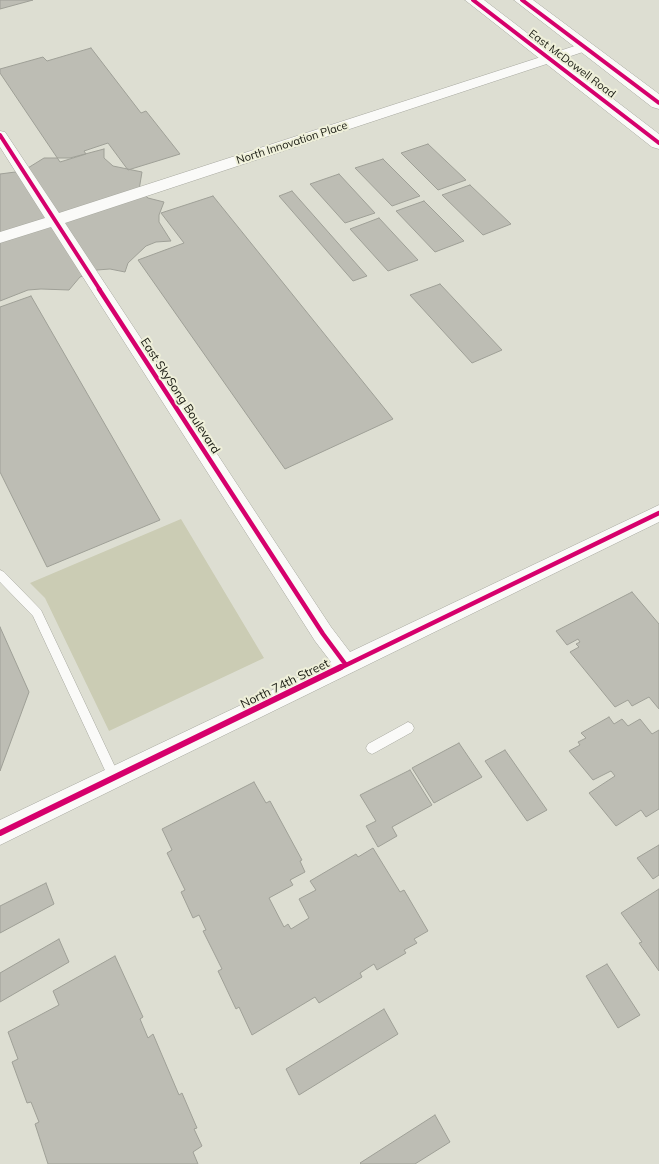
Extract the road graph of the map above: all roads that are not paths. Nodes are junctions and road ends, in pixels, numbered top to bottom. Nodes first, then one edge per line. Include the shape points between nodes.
1 (473, 0) edge
2 (522, 0) edge
3 (584, 47) junction
4 (548, 58) junction
5 (659, 103) edge
6 (0, 135) edge
7 (659, 143) edge
8 (55, 220) junction
9 (0, 238) edge
10 (659, 513) edge
11 (0, 575) edge
12 (346, 666) junction
13 (408, 728) dead end
14 (372, 748) dead end
15 (114, 777) junction
16 (0, 833) edge

1 - 4 main road, East McDowell Road
2 - 3 main road, East McDowell Road
3 - 4 street, North Innovation Place
3 - 5 main road, East McDowell Road
4 - 7 main road, East McDowell Road
4 - 8 street, North Innovation Place
6 - 8 street, East SkySong Boulevard
8 - 9 street, North Innovation Place
8 - 12 street, East SkySong Boulevard
10 - 12 street, North 74th Street
11 - 15 lane via 37,613
12 - 15 street, North 74th Street
13 - 14 lane
15 - 16 street, North 74th Street

